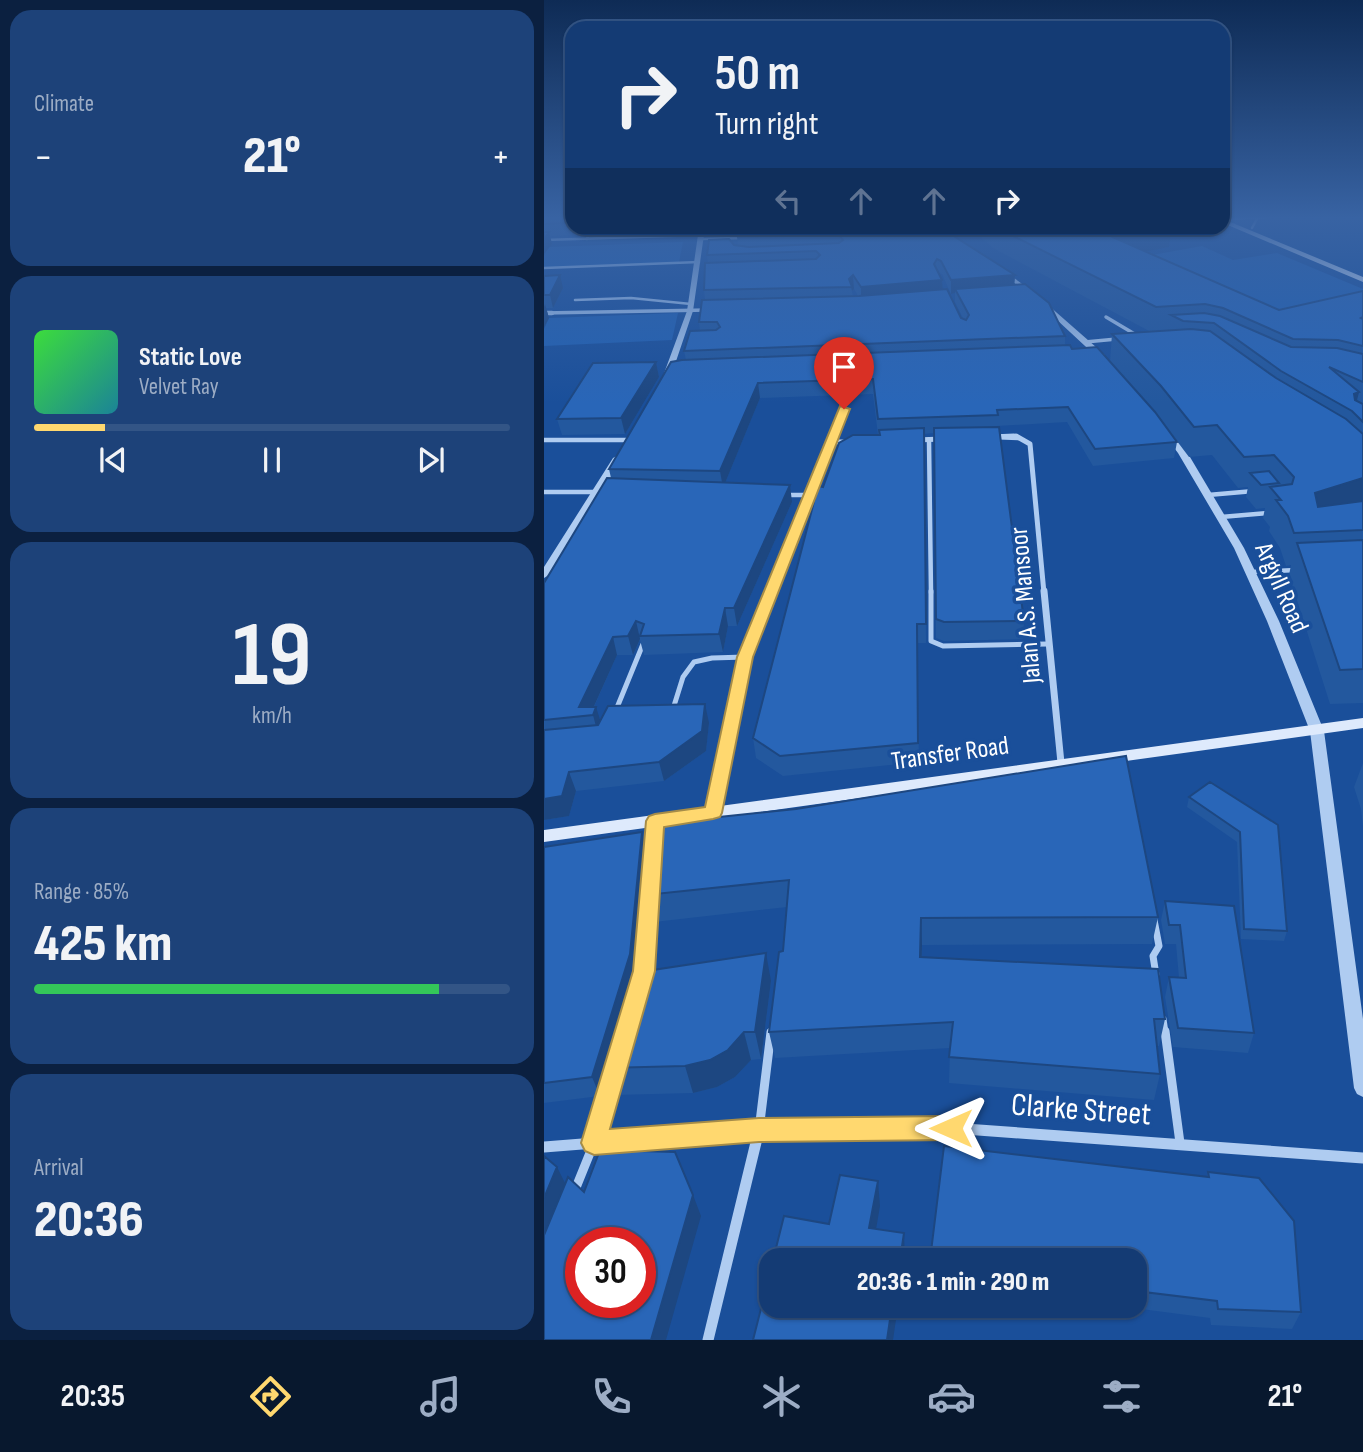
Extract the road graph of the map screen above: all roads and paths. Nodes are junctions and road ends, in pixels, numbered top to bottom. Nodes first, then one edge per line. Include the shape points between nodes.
1 (696, 279) edge
2 (1011, 279) edge
3 (1030, 292) junction
4 (1017, 293) edge
5 (576, 300) dead end
6 (691, 307) junction
7 (716, 310) edge
8 (544, 313) edge
9 (1106, 317) dead end
10 (1130, 338) edge
11 (1119, 339) edge
12 (1085, 348) junction
13 (1106, 358) edge
14 (683, 370) edge
15 (670, 371) junction
16 (664, 382) edge
17 (844, 409) dead end
18 (1156, 421) edge
19 (635, 430) edge
20 (979, 437) edge
21 (954, 439) edge
22 (544, 440) edge
23 (630, 440) junction
24 (905, 440) edge
25 (929, 440) junction
26 (831, 442) junction
27 (856, 442) edge
28 (611, 490) edge
29 (1266, 490) edge
30 (598, 491) junction
31 (544, 492) edge
32 (782, 495) edge
33 (810, 495) junction
34 (1208, 495) junction
35 (1271, 513) edge
36 (1221, 517) junction
37 (1300, 570) edge
38 (1250, 572) junction
39 (544, 575) edge
40 (1048, 644) junction
41 (643, 645) edge
42 (745, 657) junction
43 (672, 715) edge
44 (611, 721) edge
45 (1363, 723) edge
46 (1317, 731) junction
47 (1061, 763) junction
48 (713, 813) junction
49 (544, 836) edge
50 (650, 889) edge
51 (1152, 905) edge
52 (1157, 983) edge
53 (640, 985) edge
54 (1161, 1010) edge
55 (772, 1023) edge
56 (617, 1064) edge
57 (1363, 1088) edge
58 (759, 1130) junction
59 (594, 1143) junction
60 (1180, 1143) junction
61 (544, 1147) edge
62 (1363, 1158) edge
63 (569, 1205) edge
64 (708, 1340) edge

1 - 6 street
2 - 3 street
3 - 4 street
3 - 12 street
5 - 6 lane via 631,298
6 - 7 street
6 - 8 street
6 - 15 street
9 - 10 lane via 1141,338
11 - 12 lane
12 - 13 street
14 - 15 street
15 - 16 street
17 - 26 street
18 - 34 street, Argyll Road
19 - 23 street
20 - 40 street, Jalan A.S. Mansoor via 1016,436 1029,442
21 - 25 street
22 - 23 lane
23 - 30 street
24 - 25 street
25 - 40 lane via 931,640 944,646
26 - 27 street
26 - 33 street
28 - 30 lane
29 - 34 lane
30 - 31 lane
30 - 39 street
32 - 33 lane
33 - 42 street
34 - 36 street, Argyll Road
35 - 36 lane
36 - 38 street, Argyll Road
37 - 38 lane
38 - 46 street, Argyll Road
40 - 47 street, Jalan A.S. Mansoor
41 - 44 lane
42 - 43 lane via 690,663
42 - 48 street
45 - 46 main road, Transfer Road
46 - 47 main road, Transfer Road via 1126,762
46 - 57 street, Argyll Road
47 - 48 main road, Transfer Road
48 - 49 main road, Transfer Road via 655,828
50 - 53 lane
51 - 52 lane via 1159,946 1154,956
54 - 60 lane
55 - 58 lane
56 - 59 lane
58 - 59 street, Clarke Street
58 - 60 street, Clarke Street via 951,1128
58 - 64 street
59 - 61 street, Clarke Street
59 - 63 lane
60 - 62 street, Clarke Street

